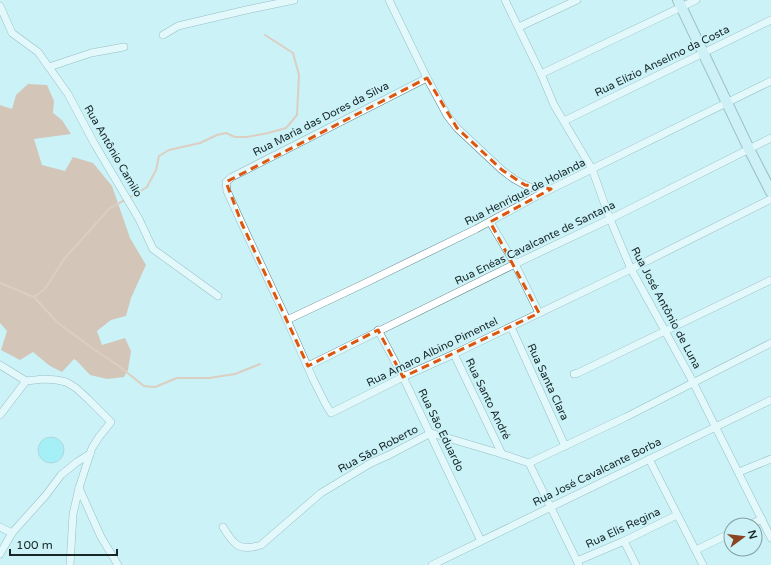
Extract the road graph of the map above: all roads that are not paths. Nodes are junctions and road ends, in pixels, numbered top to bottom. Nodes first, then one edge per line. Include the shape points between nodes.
1 (294, 0) edge
2 (389, 0) edge
3 (505, 0) edge
4 (577, 0) edge
5 (696, 0) edge
6 (680, 4) edge
7 (0, 6) edge
8 (771, 20) edge
9 (519, 27) junction
10 (163, 35) dead end
11 (124, 47) dead end
12 (703, 53) junction
13 (49, 67) junction
14 (541, 74) junction
15 (427, 78) junction
16 (771, 81) edge
17 (727, 102) junction
18 (564, 121) junction
19 (771, 138) edge
20 (749, 149) junction
21 (592, 169) junction
22 (226, 182) joint
23 (551, 189) junction
24 (771, 192) edge
25 (771, 199) edge
26 (610, 219) junction
27 (490, 222) junction
28 (515, 264) junction
29 (631, 269) junction
30 (771, 280) edge
31 (218, 296) dead end
32 (539, 313) junction
33 (287, 320) junction
34 (510, 327) junction
35 (378, 330) junction
36 (664, 331) junction
37 (771, 343) edge
38 (454, 354) junction
39 (0, 365) edge
40 (308, 366) junction
41 (574, 374) dead end
42 (404, 377) junction
43 (26, 381) junction
44 (693, 382) junction
45 (771, 400) edge
46 (0, 415) edge
47 (716, 427) junction
48 (431, 433) junction
49 (565, 446) junction
50 (91, 451) junction
51 (502, 454) junction
52 (649, 459) junction
53 (771, 459) edge
54 (529, 463) junction
55 (739, 472) junction
56 (79, 488) junction
57 (551, 508) junction
58 (677, 515) junction
59 (761, 517) edge
60 (763, 521) edge
61 (0, 527) edge
62 (223, 527) dead end
63 (12, 533) junction
64 (723, 537) edge
65 (771, 538) edge
66 (481, 541) junction
67 (624, 541) junction
68 (696, 550) junction
69 (0, 554) edge
70 (578, 563) edge
71 (70, 565) edge
72 (118, 565) edge
73 (432, 565) edge
74 (636, 565) edge
75 (703, 565) edge

1 - 10 street via 178,26
2 - 15 street
3 - 9 street, Rua José Antônio de Luna
4 - 9 street
5 - 6 street
6 - 12 street
6 - 14 street
7 - 13 street, Rua Antônio Camilo via 12,33 38,52
8 - 12 street, Rua Elízio Anselmo da Costa
9 - 14 street, Rua José Antônio de Luna
11 - 13 street via 91,53
12 - 17 street
12 - 18 street, Rua Elízio Anselmo da Costa
13 - 31 street, Rua Antônio Camilo via 68,94 139,219 153,249
14 - 18 street, Rua José Antônio de Luna
15 - 22 street, Rua Maria das Dores da Silva
15 - 23 street via 457,128 502,170 525,185
16 - 17 street, Rua Henrique de Holanda
17 - 20 street
17 - 21 street, Rua Henrique de Holanda
18 - 21 street, Rua José Antônio de Luna
19 - 20 street, Rua Enéas Cavalcante de Santana
20 - 24 street
20 - 26 street, Rua Enéas Cavalcante de Santana
21 - 23 street, Rua Henrique de Holanda
21 - 26 street, Rua José Antônio de Luna
22 - 33 street, Rua Amaro Albino Pimentel via 227,191
23 - 27 street, Rua Henrique de Holanda
25 - 29 street, Rua Amaro Albino Pimentel
26 - 28 street, Rua Enéas Cavalcante de Santana
26 - 29 street, Rua José Antônio de Luna
27 - 28 street
27 - 33 street, Rua Henrique de Holanda
28 - 32 street
28 - 35 street, Rua Enéas Cavalcante de Santana
29 - 32 street, Rua Amaro Albino Pimentel
29 - 36 street, Rua José Antônio de Luna
30 - 36 street
32 - 34 street, Rua Amaro Albino Pimentel
33 - 40 street, Rua Amaro Albino Pimentel
34 - 38 street, Rua Amaro Albino Pimentel
34 - 49 street, Rua Santa Clara
35 - 40 street, Rua Enéas Cavalcante de Santana
35 - 42 street, Rua São Eduardo
36 - 41 street
36 - 44 street, Rua José Antônio de Luna
37 - 44 street
38 - 42 street, Rua Amaro Albino Pimentel
38 - 51 street, Rua Santo André
39 - 43 street
40 - 42 street, Rua Amaro Albino Pimentel via 331,413
42 - 48 street, Rua São Eduardo
43 - 46 street
43 - 50 street via 44,379 66,382 76,388 111,422
44 - 47 street, Rua José Antônio de Luna
44 - 49 street
45 - 47 street, Rua José Cavalcante Borba
47 - 52 street, Rua José Cavalcante Borba
47 - 55 street, Rua José Antônio de Luna
48 - 51 street, Rua São Roberto
48 - 62 street, Rua São Roberto via 321,493 261,545 240,547 230,540
48 - 66 street, Rua São Eduardo
49 - 54 street
50 - 56 street
50 - 63 street via 61,475
51 - 54 street, Rua São Roberto
52 - 57 street, Rua José Cavalcante Borba
52 - 58 street
53 - 55 street
54 - 57 street
55 - 59 street, Rua José Antônio de Luna
56 - 71 street via 73,514
56 - 72 street via 101,537
57 - 66 street, Rua José Cavalcante Borba
57 - 70 street
58 - 67 street, Rua Elis Regina
58 - 68 street
60 - 65 street, Rua José Antônio de Luna
61 - 63 street
63 - 69 street
64 - 68 street
66 - 73 street, Rua José Cavalcante Borba
67 - 70 street, Rua Elis Regina
67 - 74 street
68 - 75 street

